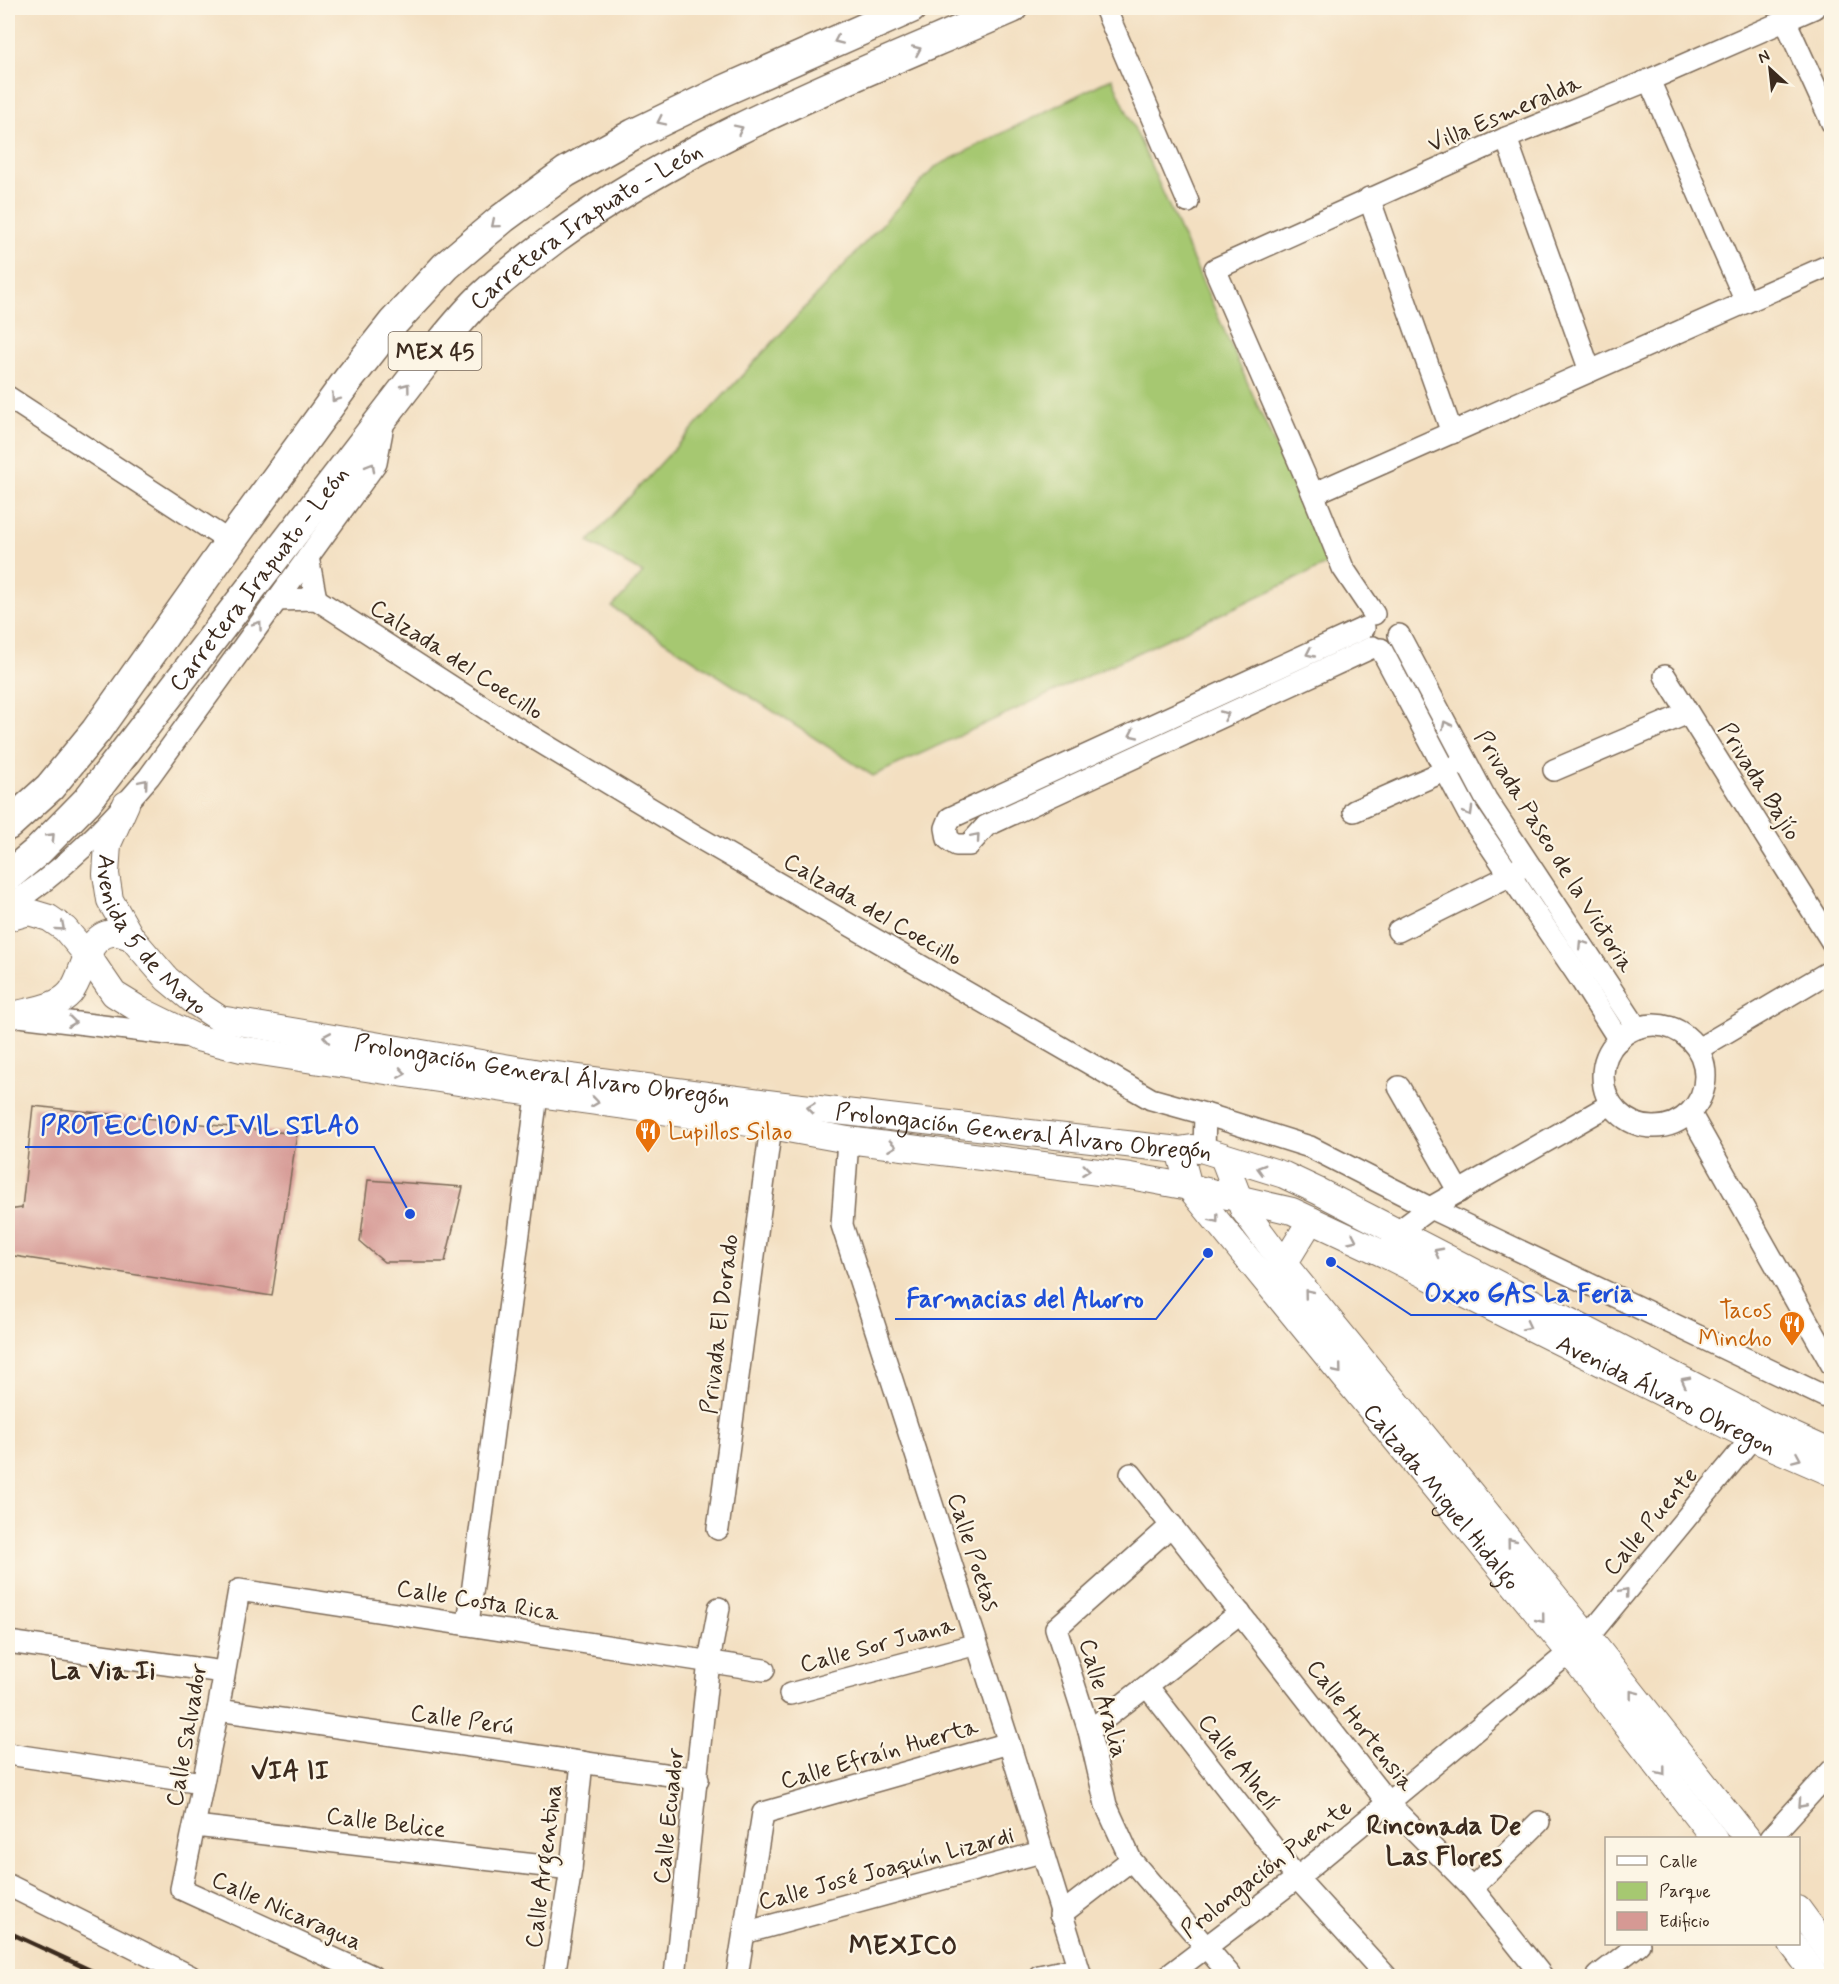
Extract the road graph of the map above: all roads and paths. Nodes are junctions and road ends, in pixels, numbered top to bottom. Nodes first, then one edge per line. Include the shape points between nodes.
1 (910, 8) edge
2 (1012, 8) edge
3 (1105, 8) edge
4 (1814, 8) edge
5 (1785, 20) junction
6 (1649, 80) junction
7 (1832, 123) edge
8 (1506, 138) junction
9 (1369, 198) junction
10 (1188, 202) dead end
11 (1832, 264) edge
12 (1215, 269) joint
13 (1746, 302) junction
14 (1590, 371) junction
15 (8, 397) edge
16 (384, 416) junction
17 (1452, 433) junction
18 (1313, 495) junction
19 (230, 542) junction
20 (308, 557) junction
21 (316, 598) junction
22 (276, 600) junction
23 (1373, 635) junction
24 (1400, 635) junction
25 (1665, 676) dead end
26 (1178, 713) junction
27 (1688, 713) junction
28 (1187, 732) junction
29 (1456, 766) junction
30 (1554, 770) dead end
31 (126, 804) junction
32 (1354, 811) dead end
33 (8, 825) edge
34 (1527, 861) junction
35 (1510, 875) junction
36 (8, 876) edge
37 (8, 906) edge
38 (8, 918) edge
39 (1398, 931) dead end
40 (131, 937) junction
41 (1832, 942) edge
42 (88, 956) junction
43 (1832, 970) edge
44 (10, 1015) edge
45 (220, 1019) joint
46 (1637, 1028) junction
47 (197, 1038) junction
48 (1619, 1040) junction
49 (241, 1048) joint
50 (1698, 1049) junction
51 (539, 1084) junction
52 (1399, 1087) dead end
53 (1611, 1104) junction
54 (1690, 1113) junction
55 (1205, 1114) junction
56 (771, 1126) junction
57 (848, 1140) junction
58 (1179, 1150) junction
59 (1214, 1154) junction
60 (1189, 1187) junction
61 (1459, 1192) junction
62 (1239, 1199) junction
63 (1430, 1208) junction
64 (1311, 1220) junction
65 (1399, 1231) junction
66 (1386, 1255) junction
67 (1284, 1264) junction
68 (1832, 1365) edge
69 (1832, 1400) edge
70 (1752, 1438) junction
71 (1832, 1453) edge
72 (1832, 1473) edge
73 (1131, 1474) dead end
74 (1172, 1525) junction
75 (718, 1529) dead end
76 (239, 1590) joint
77 (719, 1608) dead end
78 (1240, 1613) junction
79 (468, 1624) junction
80 (8, 1641) edge
81 (977, 1644) junction
82 (1579, 1645) junction
83 (709, 1661) junction
84 (764, 1670) dead end
85 (224, 1672) junction
86 (1147, 1686) junction
87 (790, 1694) dead end
88 (218, 1710) junction
89 (1089, 1731) junction
90 (1009, 1743) junction
91 (8, 1754) edge
92 (582, 1762) junction
93 (1832, 1770) edge
94 (698, 1779) junction
95 (202, 1783) junction
96 (1388, 1803) junction
97 (1539, 1822) dead end
98 (195, 1826) junction
99 (1713, 1837) edge
100 (1745, 1837) edge
101 (1772, 1837) edge
102 (1041, 1852) junction
103 (1131, 1860) junction
104 (571, 1869) junction
105 (1297, 1878) junction
106 (8, 1885) edge
107 (1472, 1888) junction
108 (180, 1889) joint
109 (1800, 1912) edge
110 (1060, 1915) junction
111 (744, 1933) junction
112 (1638, 1945) edge
113 (1793, 1945) edge
114 (1206, 1947) junction
115 (1832, 1955) edge
116 (1079, 1972) edge
117 (190, 1977) edge
118 (372, 1977) edge
119 (554, 1977) edge
120 (675, 1977) edge
121 (737, 1977) edge
122 (1039, 1977) edge
123 (1168, 1977) edge
124 (1231, 1977) edge
125 (1386, 1977) edge
126 (1542, 1977) edge
127 (1598, 1977) edge
128 (1816, 1977) edge

1 -> 19 highway, Carretera Irapuato - León / MEX 45 via 634,134 566,172 503,218 446,266 393,323
16 -> 2 highway, Carretera Irapuato - León / MEX 45 via 478,301 592,211 741,127
3 - 10 street
4 - 5 street, Villa Esmeralda
5 - 6 street, Villa Esmeralda
5 - 7 street
6 - 8 street, Villa Esmeralda
6 - 13 street
8 - 9 street, Villa Esmeralda
8 - 14 street
9 - 12 street, Villa Esmeralda
9 - 17 street
11 - 13 street
12 - 18 street, Privada Paseo de la Victoria
13 - 14 street
14 - 17 street
15 - 19 street
20 -> 16 street, MEX 45 via 376,463
36 -> 16 highway, Carretera Irapuato - León / MEX 45 via 87,801
17 - 18 street
18 - 23 street, Privada Paseo de la Victoria
19 - 33 highway, Carretera Irapuato - León / MEX 45 via 96,731 50,787
20 - 21 street
20 - 22 street, MEX 45
21 - 22 street
21 - 55 street, Calzada del Coecillo via 494,714 758,872 1151,1099
31 -> 22 street, MEX 45 via 182,733
23 - 24 street via 1389,647
23 - 24 street via 1384,613 1394,617
23 -> 26 street
28 -> 23 street
23 - 29 street, Privada Paseo de la Victoria
29 -> 24 street, Privada Paseo de la Victoria
25 - 27 street, Privada Bajío
26 - 28 street
26 -> 28 street via 950,818 946,828 948,839 956,845 969,845 986,826
27 - 30 street
27 - 41 street, Privada Bajío
29 - 32 street
29 - 34 street, Privada Paseo de la Victoria via 1486,799
29 -> 35 street, Privada Paseo de la Victoria via 1468,813
31 - 37 street, MEX 45 via 68,861
31 - 40 main road, Avenida 5 de Mayo via 108,844 106,874 110,900
34 - 35 street
46 -> 34 street, Privada Paseo de la Victoria
35 - 39 street
35 - 48 street, Privada Paseo de la Victoria
38 -> 42 main road, Avenida 5 de Mayo via 29,912 49,918 65,929
40 - 42 main road via 113,933 100,937
40 - 45 main road, Avenida 5 de Mayo via 166,979
42 - 44 main road via 70,993 54,1004
42 - 47 main road, Avenida 5 de Mayo via 114,994
43 - 50 street
44 -> 47 street
51 -> 45 main road, Prolongación General Álvaro Obregón
46 - 48 street
46 - 50 street via 1671,1028 1687,1036
47 - 49 main road, Avenida 5 de Mayo
48 - 53 street via 1608,1054 1603,1071 1604,1088
49 -> 51 main road, Prolongación General Álvaro Obregón
50 - 54 street via 1706,1069 1704,1091
51 -> 56 main road, Prolongación General Álvaro Obregón
58 -> 51 main road, Prolongación General Álvaro Obregón via 774,1104
51 - 79 street
52 - 61 street
53 - 54 street via 1623,1118 1640,1126 1659,1128
53 - 61 street
54 - 68 street
55 - 59 street
55 - 63 street, Calzada del Coecillo via 1311,1147
56 - 57 main road, Prolongación General Álvaro Obregón
56 - 75 street, Privada El Dorado
57 -> 60 main road, Prolongación General Álvaro Obregón
57 - 81 street, Calle Poetas via 842,1225
58 - 59 main road, Prolongación General Álvaro Obregón via 1192,1148
58 - 60 main road, Calzada Miguel Hidalgo
59 - 62 main road, Calzada Miguel Hidalgo
65 -> 59 main road, Avenida Álvaro Obregon via 1284,1175
60 - 62 main road, Prolongación General Álvaro Obregón
60 -> 82 main road, Calzada Miguel Hidalgo
61 - 63 street
62 - 64 main road, Avenida Álvaro Obregon via 1292,1211
62 - 67 main road, Calzada Miguel Hidalgo
63 - 65 street
63 - 69 street, Calzada del Coecillo
64 -> 66 main road, Avenida Álvaro Obregon
64 - 67 main road
65 - 66 street
71 -> 65 main road, Avenida Álvaro Obregon via 1766,1423
66 -> 70 main road, Avenida Álvaro Obregon
82 -> 67 main road, Calzada Miguel Hidalgo
70 -> 72 main road, Avenida Álvaro Obregon
82 -> 70 street, Calle Puente
73 - 74 street, Calle Hortensia
74 - 78 street, Calle Hortensia
74 - 89 street, Calle Aralia via 1056,1628
76 - 79 street, Calle Costa Rica
76 - 85 street, Calle Salvador
77 - 83 street, Calle Ecuador
78 - 86 street
78 - 96 street, Calle Hortensia
79 - 83 street, Calle Costa Rica
80 - 85 street
81 - 87 street, Calle Sor Juana
81 - 90 street, Calle Poetas
82 - 96 street, Prolongación Puente
82 -> 99 main road, Calzada Miguel Hidalgo
100 -> 82 main road, Calzada Miguel Hidalgo
83 - 84 street, Calle Costa Rica
83 - 94 street, Calle Ecuador
85 - 88 street, Calle Salvador
86 - 89 street
86 - 105 street, Calle Alhelí
88 - 92 street, Calle Perú
88 - 95 street, Calle Salvador
89 - 103 street, Calle Aralia via 1106,1805
90 - 102 street, Calle Poetas
90 - 111 street, Calle Efraín Huerta via 763,1813
91 - 95 street
92 - 94 street, Calle Perú
92 - 104 street, Calle Argentina
93 -> 101 street
94 - 120 street, Calle Ecuador
95 - 98 street, Calle Salvador
96 - 105 street, Prolongación Puente
96 - 107 street, Calle Hortensia
97 - 107 street
98 - 104 street, Calle Belice
98 - 108 street, Calle Salvador
102 - 110 street, Calle Poetas
102 - 111 street, Calle José Joaquín Lizardi
103 - 110 street
103 - 114 street, Calle Aralia
104 - 119 street, Calle Argentina
105 - 114 street, Prolongación Puente
105 - 125 street, Calle Alhelí
106 - 117 street
107 - 126 street, Calle Hortensia
108 - 118 street, Calle Nicaragua
109 - 115 main road
110 - 116 street, Calle Poetas
111 - 121 street
112 - 127 street
113 - 128 main road
114 - 123 street, Prolongación Puente
114 - 124 street, Calle Aralia
116 - 122 street

